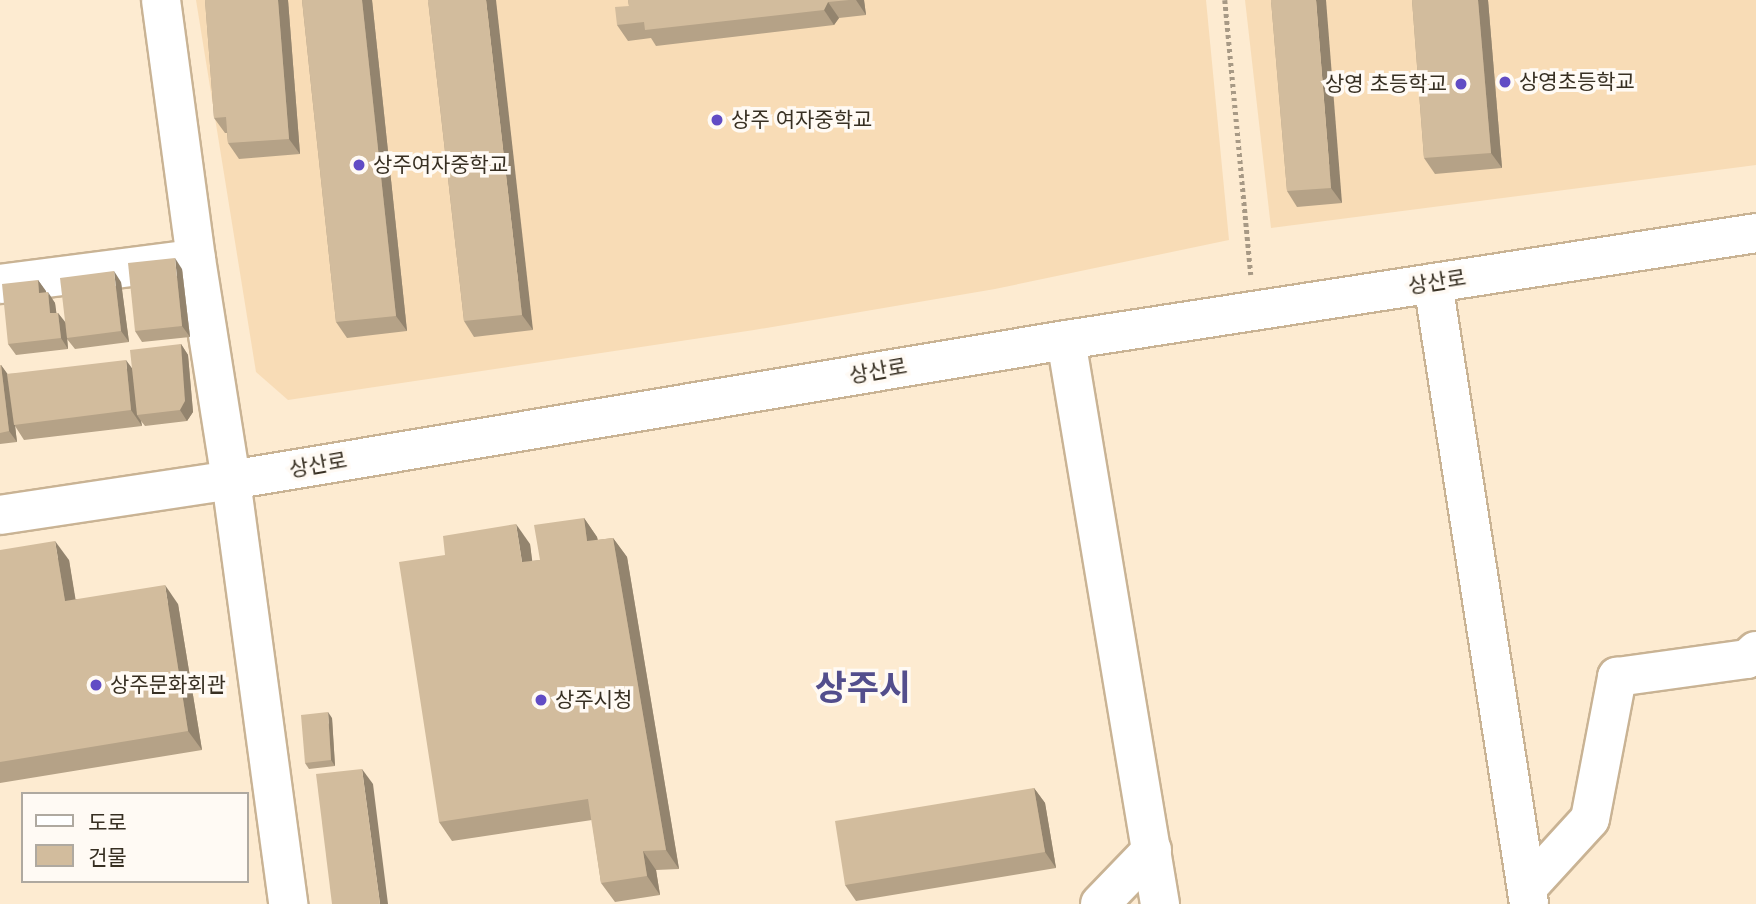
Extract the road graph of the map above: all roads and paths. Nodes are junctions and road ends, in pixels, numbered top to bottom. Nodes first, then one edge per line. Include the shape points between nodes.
1 (160, 0) edge
2 (1225, 0) edge
3 (1756, 233) edge
4 (196, 258) junction
5 (1433, 283) junction
6 (0, 284) edge
7 (1254, 311) junction
8 (1066, 340) junction
9 (231, 480) junction
10 (0, 515) edge
11 (1756, 652) edge
12 (1152, 850) junction
13 (1528, 896) edge
14 (288, 904) edge
15 (1100, 904) edge
16 (1160, 904) edge

1 - 4 street
2 - 7 path
3 - 5 street, 상산로
4 - 6 street
4 - 9 street
5 - 7 street, 상산로
5 - 13 street
7 - 8 street, 상산로
8 - 9 street, 상산로
8 - 12 street
9 - 10 street, 상산로
9 - 14 street
11 - 13 street via 1747,659 1617,677 1590,819
12 - 15 street
12 - 16 street

